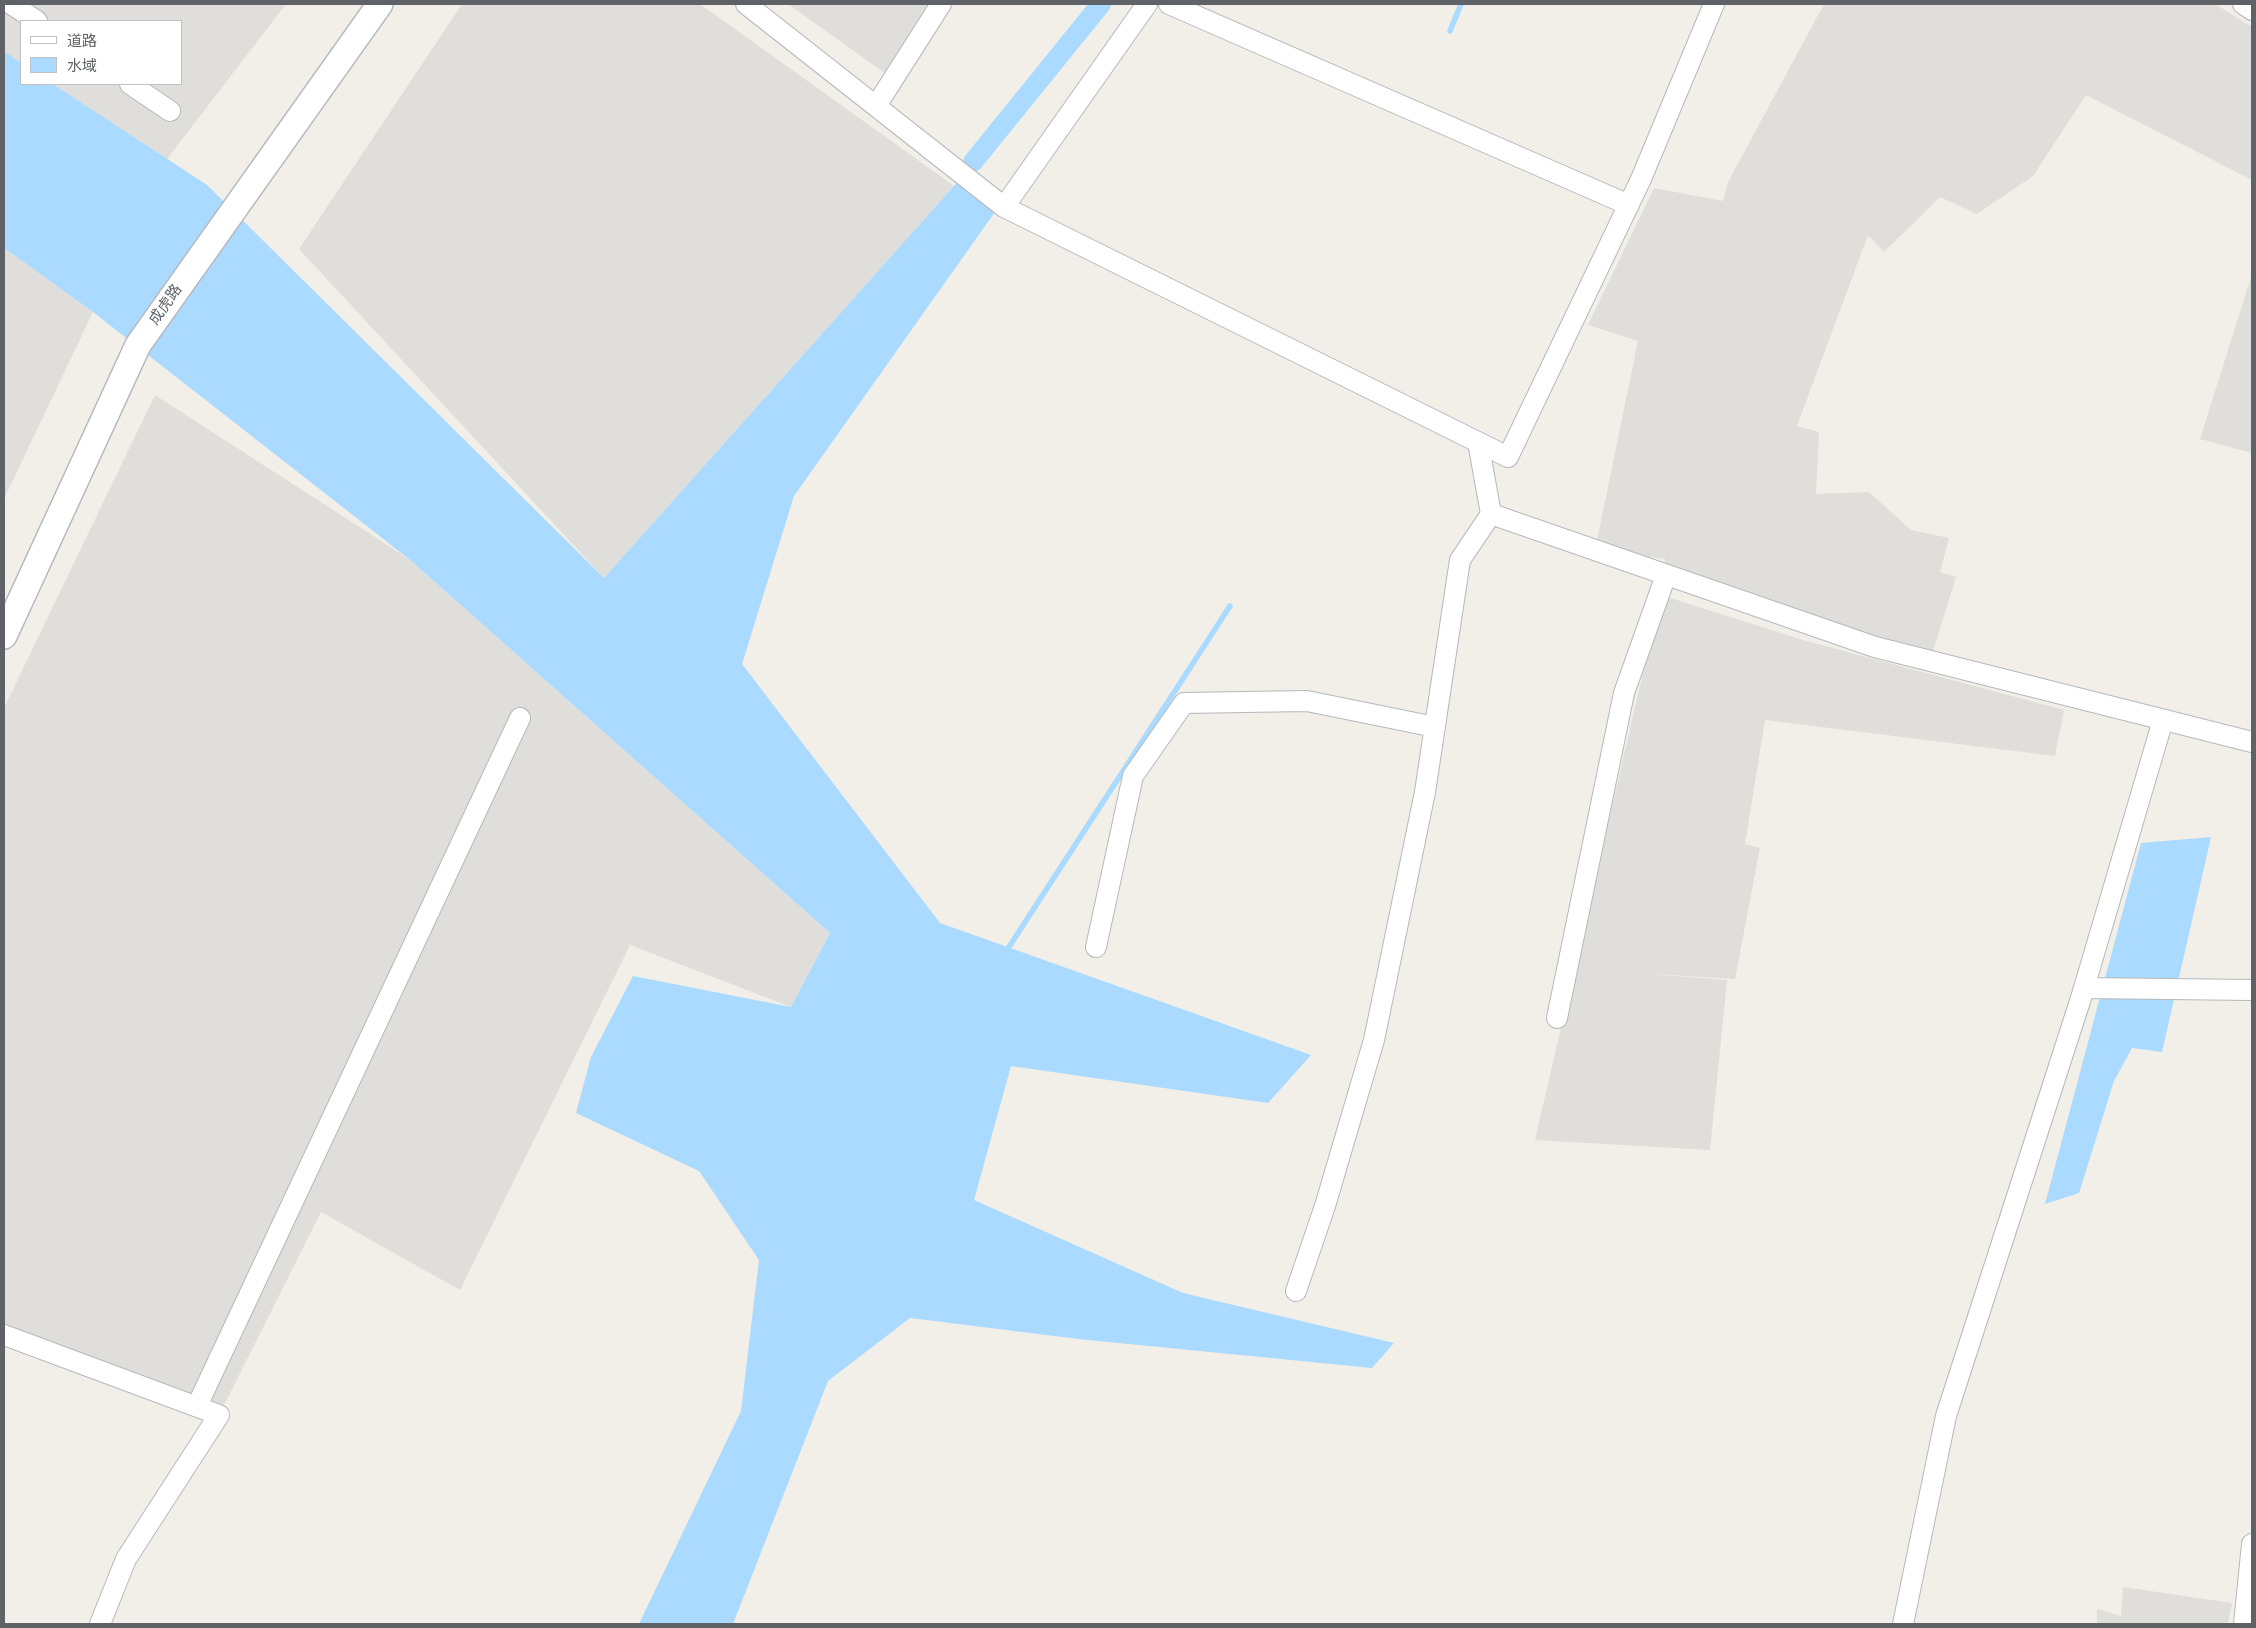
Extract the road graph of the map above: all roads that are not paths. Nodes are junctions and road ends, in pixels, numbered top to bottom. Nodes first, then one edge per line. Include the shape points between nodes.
1 (11, 4) edge
2 (380, 4) edge
3 (746, 4) edge
4 (941, 4) edge
5 (1148, 4) edge
6 (1169, 4) edge
7 (1714, 4) edge
8 (2243, 4) edge
9 (2252, 10) edge
10 (35, 20) edge
11 (131, 85) edge
12 (876, 106) junction
13 (170, 111) dead end
14 (1629, 205) junction
15 (1004, 207) junction
16 (1478, 442) junction
17 (1491, 514) junction
18 (1666, 575) junction
19 (4, 636) edge
20 (520, 718) dead end
21 (2163, 720) junction
22 (1435, 727) junction
23 (2252, 742) edge
24 (1096, 948) dead end
25 (2084, 988) junction
26 (2252, 990) edge
27 (1557, 1018) dead end
28 (1296, 1291) dead end
29 (4, 1335) edge
30 (197, 1406) junction
31 (2252, 1544) edge
32 (100, 1624) edge
33 (1903, 1624) edge
34 (2244, 1624) edge

1 - 10 street
2 - 19 street, 成虎路 via 138,345
3 - 12 street
4 - 12 street
5 - 15 street
6 - 14 street
7 - 14 street
8 - 9 street
11 - 13 street
12 - 15 street
14 - 16 street via 1508,457
15 - 16 street
16 - 17 street
17 - 18 street
17 - 22 street via 1460,560
18 - 21 street via 1875,648
18 - 27 street via 1624,693
20 - 30 street
21 - 23 street
21 - 25 street
22 - 24 street via 1307,700 1184,703 1133,776
22 - 28 street via 1423,802 1374,1040
25 - 26 street
25 - 33 street via 1946,1416
29 - 30 street
30 - 32 street via 219,1415 126,1560
31 - 34 street

